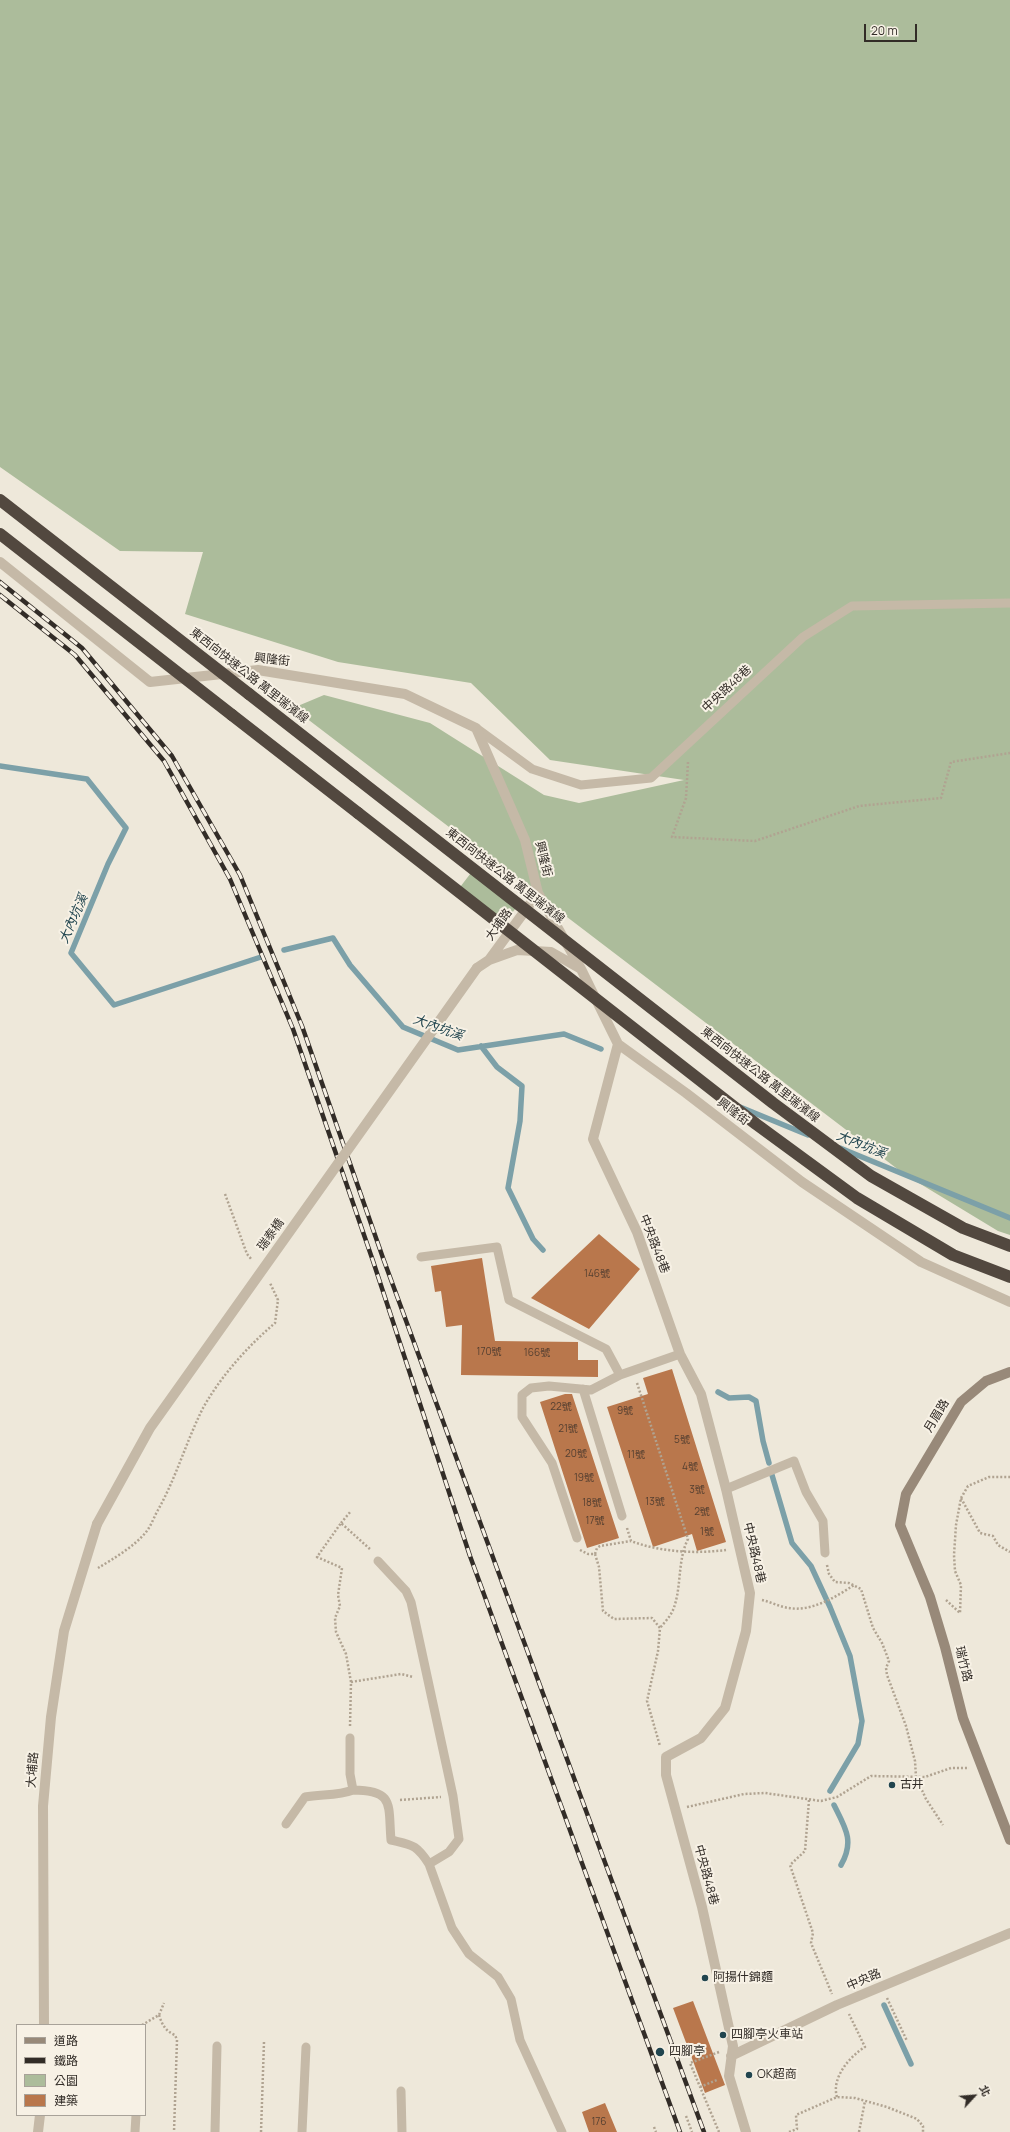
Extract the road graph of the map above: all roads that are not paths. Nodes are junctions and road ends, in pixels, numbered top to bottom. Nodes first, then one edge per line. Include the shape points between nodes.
1 (0, 500) edge
2 (0, 534) edge
3 (0, 562) edge
4 (1010, 602) edge
5 (476, 728) junction
6 (538, 893) junction
7 (489, 960) junction
8 (477, 968) joint
9 (582, 969) junction
10 (618, 1044) junction
11 (1010, 1246) edge
12 (421, 1257) dead end
13 (1010, 1277) edge
14 (1010, 1302) edge
15 (680, 1354) junction
16 (1010, 1372) edge
17 (620, 1375) junction
18 (583, 1389) junction
19 (726, 1489) junction
20 (906, 1494) joint
21 (622, 1516) road end
22 (97, 1524) joint
23 (577, 1538) road end
24 (825, 1553) road end
25 (378, 1561) road end
26 (350, 1738) road end
27 (353, 1790) junction
28 (286, 1824) dead end
29 (1010, 1840) edge
30 (429, 1864) junction
31 (1010, 1933) edge
32 (44, 2024) edge
33 (217, 2046) dead end
34 (306, 2047) dead end
35 (732, 2051) junction
36 (401, 2091) dead end
37 (40, 2116) edge
38 (136, 2116) edge
39 (38, 2132) edge
40 (135, 2132) edge
41 (215, 2132) edge
42 (302, 2132) edge
43 (402, 2132) edge
44 (562, 2132) edge
45 (746, 2132) edge

1 - 11 highway, 東西向快速公路 萬里瑞濱線, bridge via 871,1176 963,1228
2 - 13 highway, bridge via 756,1124 858,1198 953,1254
3 - 5 street, 興隆街 via 150,682 258,670 405,694
4 - 5 lane, 中央路48巷 via 852,606 803,637 651,778 581,785 532,769
5 - 6 street, 興隆街 via 525,840
6 - 7 street, 大埔路
6 - 9 street, 興隆街
7 - 8 street, 大埔路
7 - 9 street via 517,950 551,952
8 - 22 street, 瑞泰橋, bridge via 150,1428
9 - 10 street, 興隆街
10 - 14 street, 興隆街 via 802,1182 920,1262
10 - 15 street, 中央路48巷 via 593,1139 637,1232
12 - 17 lane via 497,1246 509,1300 606,1349
15 - 17 lane
15 - 19 street, 中央路48巷 via 701,1394
16 - 20 street, 月眉路 via 986,1381 961,1402
17 - 18 lane via 591,1390
18 - 21 lane
18 - 23 lane via 549,1386 531,1388 522,1394 522,1417 552,1463
19 - 24 lane via 794,1461 806,1492 823,1521
19 - 35 street, 中央路48巷 via 750,1593 746,1631 725,1708 701,1738 666,1757 666,1775 702,1907
20 - 29 street, 瑞竹路 via 900,1525 930,1597 962,1718
22 - 32 street, 大埔路 via 64,1631 51,1717 43,1806
25 - 30 lane via 409,1596 453,1796 459,1839 448,1852
26 - 27 lane via 350,1774
27 - 28 lane via 343,1794 305,1797
27 - 30 lane via 370,1790 382,1795 388,1801 391,1840 412,1845 420,1850
30 - 44 lane via 452,1928 469,1954 498,1977 511,1999 520,2040
31 - 35 street, 中央路
33 - 41 lane
34 - 42 lane
35 - 45 street via 728,2076
36 - 43 lane
37 - 39 street
38 - 40 lane

